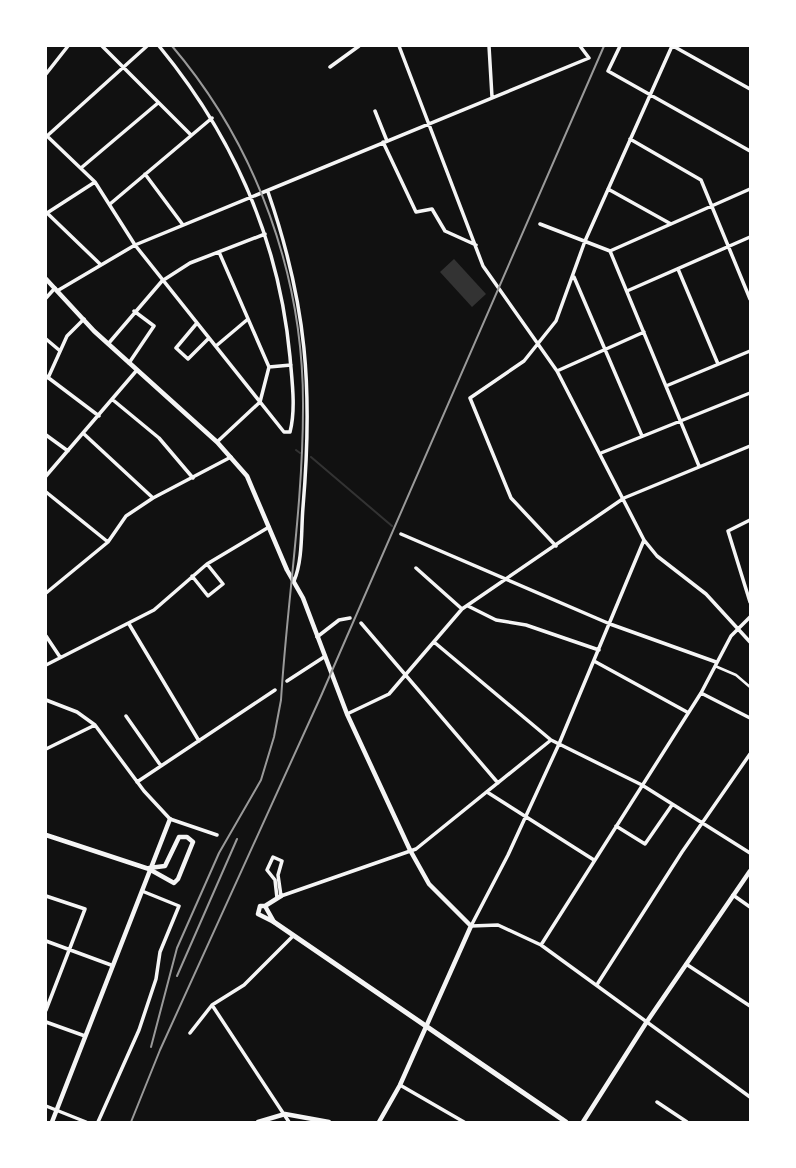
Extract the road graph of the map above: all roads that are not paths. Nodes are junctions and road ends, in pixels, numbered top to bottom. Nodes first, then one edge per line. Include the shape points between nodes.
1 (68, 46) edge
2 (102, 46) edge
3 (147, 46) edge
4 (159, 46) edge
5 (359, 46) edge
6 (399, 46) edge
7 (489, 46) edge
8 (579, 46) edge
9 (620, 46) edge
10 (672, 46) edge
11 (123, 67) junction
12 (330, 67) dead end
13 (46, 74) edge
14 (751, 89) edge
15 (650, 94) junction
16 (492, 97) junction
17 (158, 103) junction
18 (375, 111) dead end
19 (212, 118) junction
20 (428, 123) junction
21 (46, 135) edge
22 (191, 135) junction
23 (630, 139) junction
24 (385, 142) junction
25 (751, 151) edge
26 (81, 168) junction
27 (145, 174) junction
28 (95, 181) junction
29 (608, 189) junction
30 (751, 189) edge
31 (268, 192) junction
32 (253, 197) junction
33 (110, 204) junction
34 (712, 205) junction
35 (46, 212) edge
36 (540, 224) dead end
37 (671, 224) junction
38 (183, 225) junction
39 (265, 234) junction
40 (751, 237) edge
41 (585, 241) junction
42 (135, 245) junction
43 (476, 245) junction
44 (729, 247) junction
45 (219, 251) junction
46 (610, 251) junction
47 (100, 264) junction
48 (678, 269) junction
49 (573, 275) junction
50 (46, 279) edge
51 (162, 281) junction
52 (56, 290) junction
53 (627, 291) junction
54 (46, 298) edge
55 (751, 299) edge
56 (134, 311) junction
57 (84, 319) junction
58 (248, 319) junction
59 (197, 323) junction
60 (644, 332) junction
61 (209, 338) junction
62 (46, 339) edge
63 (108, 344) junction
64 (540, 345) junction
65 (216, 346) junction
66 (605, 349) junction
67 (58, 350) junction
68 (751, 351) edge
69 (129, 363) junction
70 (718, 364) junction
71 (291, 365) junction
72 (269, 367) junction
73 (137, 370) junction
74 (557, 371) junction
75 (47, 377) edge
76 (666, 386) junction
77 (751, 393) edge
78 (113, 400) junction
79 (260, 402) junction
80 (99, 416) junction
81 (682, 424) junction
82 (83, 434) junction
83 (46, 435) edge
84 (642, 436) junction
85 (217, 442) junction
86 (751, 446) edge
87 (68, 451) junction
88 (601, 453) junction
89 (231, 457) junction
90 (699, 466) junction
91 (46, 476) edge
92 (193, 478) junction
93 (46, 492) edge
94 (153, 498) junction
95 (624, 498) junction
96 (751, 520) edge
97 (270, 526) junction
98 (401, 534) dead end
99 (645, 540) junction
100 (108, 542) junction
101 (556, 546) junction
102 (206, 564) junction
103 (416, 568) dead end
104 (191, 576) junction
105 (506, 580) junction
106 (294, 581) junction
107 (46, 593) edge
108 (751, 602) edge
109 (468, 606) junction
110 (462, 609) junction
111 (751, 617) edge
112 (350, 618) dead end
113 (361, 623) dead end
114 (129, 624) junction
115 (610, 624) junction
116 (739, 628) junction
117 (46, 636) edge
118 (317, 637) junction
119 (434, 642) junction
120 (751, 642) edge
121 (599, 650) junction
122 (60, 657) junction
123 (324, 657) junction
124 (594, 661) junction
125 (716, 664) junction
126 (46, 665) edge
127 (407, 675) junction
128 (287, 681) dead end
129 (751, 687) edge
130 (275, 690) dead end
131 (701, 693) junction
132 (46, 700) edge
133 (688, 713) junction
134 (347, 714) junction
135 (126, 716) dead end
136 (751, 718) edge
137 (94, 725) junction
138 (551, 740) junction
139 (199, 741) junction
140 (559, 744) junction
141 (46, 749) edge
142 (751, 754) edge
143 (161, 766) junction
144 (136, 782) junction
145 (498, 783) junction
146 (642, 785) junction
147 (487, 792) junction
148 (672, 805) junction
149 (524, 816) junction
150 (170, 819) junction
151 (701, 825) junction
152 (616, 826) junction
153 (46, 835) edge
154 (217, 835) dead end
155 (410, 850) junction
156 (751, 853) edge
157 (594, 860) junction
158 (149, 869) junction
159 (751, 871) edge
160 (140, 890) junction
161 (733, 895) junction
162 (46, 896) edge
163 (279, 897) junction
164 (265, 906) junction
165 (751, 907) edge
166 (274, 922) junction
167 (471, 926) junction
168 (293, 936) junction
169 (46, 942) edge
170 (541, 946) junction
171 (69, 949) junction
172 (687, 964) junction
173 (111, 965) junction
174 (598, 983) junction
175 (212, 1004) junction
176 (751, 1006) edge
177 (46, 1010) edge
178 (46, 1021) edge
179 (646, 1023) junction
180 (425, 1024) junction
181 (190, 1033) dead end
182 (85, 1036) junction
183 (400, 1085) junction
184 (751, 1097) edge
185 (657, 1102) dead end
186 (46, 1106) edge
187 (56, 1110) junction
188 (285, 1114) junction
189 (52, 1122) edge
190 (86, 1122) edge
191 (98, 1122) edge
192 (258, 1122) edge
193 (289, 1122) edge
194 (329, 1122) edge
195 (379, 1122) edge
196 (464, 1122) edge
197 (566, 1122) edge
198 (583, 1122) edge
199 (687, 1122) edge

1 - 13 street
2 - 11 street
3 - 11 street
4 - 19 street
5 - 12 street
6 - 20 street
7 - 16 street
8 - 16 street via 589,58
9 - 15 street via 608,71
10 - 14 street
10 - 15 street
11 - 17 street
11 - 21 street
15 - 23 street
15 - 25 street
16 - 20 street
17 - 22 street
17 - 26 street
18 - 24 street
19 - 22 street
19 - 32 street
20 - 24 street
20 - 43 street
21 - 26 street
22 - 27 street
23 - 29 street
23 - 34 street via 699,178
24 - 31 street
24 - 43 street via 416,212 432,209 445,231
26 - 28 street
27 - 33 street
27 - 38 street
28 - 33 street
28 - 35 street
29 - 37 street
29 - 41 street
30 - 34 street
31 - 32 street
31 - 106 street via 294,275 308,374 308,451
32 - 38 street
32 - 39 street
33 - 42 street
34 - 37 street
34 - 44 street
35 - 47 street
36 - 41 street
37 - 46 street
38 - 42 street
39 - 45 street
39 - 71 street
40 - 44 street
41 - 46 street
41 - 49 street
42 - 47 street
42 - 51 street
43 - 64 street via 491,279
44 - 48 street
44 - 55 street
45 - 51 street
45 - 58 street
46 - 53 street
47 - 52 street
48 - 53 street
48 - 70 street
49 - 64 street via 556,321
49 - 66 street
50 - 52 street
51 - 56 street
51 - 59 street
52 - 54 street
52 - 57 street
53 - 60 street
56 - 63 street
56 - 69 street via 154,326
57 - 63 street
57 - 67 street
58 - 65 street
58 - 72 street
59 - 61 street
59 - 61 street via 176,348 188,359
60 - 66 street
60 - 76 street
61 - 65 street
62 - 67 street
63 - 69 street
64 - 74 street
64 - 101 street via 470,398 511,498
65 - 79 street
66 - 74 street
66 - 84 street
67 - 75 street
68 - 70 street
69 - 73 street
70 - 76 street
71 - 72 street
71 - 79 street via 289,432 284,432
72 - 79 street
73 - 78 street
73 - 85 street
74 - 88 street
75 - 80 street
76 - 81 street
77 - 81 street
78 - 80 street
78 - 92 street via 159,438
79 - 85 street
80 - 82 street
81 - 84 street
81 - 90 street
82 - 87 street
82 - 94 street
83 - 87 street
84 - 88 street
85 - 89 street
86 - 90 street
87 - 91 street
88 - 95 street
89 - 92 street
89 - 97 street via 247,476
90 - 95 street
92 - 94 street
93 - 100 street
94 - 100 street via 126,516
95 - 99 street
95 - 101 street
96 - 108 street via 728,531
97 - 102 street
97 - 106 street
98 - 105 street
99 - 115 street
99 - 116 street
100 - 107 street
101 - 105 street
102 - 104 street
102 - 104 street via 223,584 208,596
103 - 110 street
104 - 114 street via 154,610
105 - 109 street
105 - 115 street
106 - 118 street
109 - 110 street
109 - 121 street via 496,620 526,625
110 - 119 street
111 - 116 street
112 - 118 street via 338,620
113 - 127 street
114 - 122 street
114 - 139 street
115 - 121 street
115 - 125 street
116 - 120 street
116 - 125 street
117 - 122 street
118 - 123 street
119 - 127 street
119 - 138 street
121 - 124 street
122 - 126 street
123 - 128 street
123 - 134 street
124 - 133 street
124 - 140 street
125 - 129 street
125 - 131 street
127 - 134 street via 389,694
127 - 145 street
130 - 139 street
131 - 133 street
131 - 136 street
132 - 137 street via 77,712
133 - 146 street
134 - 155 street
135 - 143 street
137 - 141 street
137 - 144 street
138 - 140 street
138 - 145 street
139 - 143 street
140 - 146 street
140 - 149 street
142 - 151 street
143 - 144 street
144 - 150 street
145 - 147 street
146 - 148 street
146 - 152 street
147 - 149 street
147 - 155 street
148 - 151 street
148 - 152 street via 645,845
149 - 157 street
149 - 167 street
150 - 154 street
150 - 158 street
151 - 156 street
151 - 174 street
152 - 157 street
153 - 158 street
155 - 163 street
155 - 167 street via 438,896
157 - 170 street
158 - 158 street via 167,865 179,837 193,842 176,882
158 - 160 street
159 - 161 street
160 - 173 street
160 - 191 street via 179,906 160,952 143,1019
161 - 165 street
161 - 172 street
162 - 171 street via 85,909
163 - 163 street via 267,870 275,856 282,863
163 - 164 street
164 - 166 street
164 - 166 street via 259,907 258,914
166 - 168 main road
167 - 170 street via 498,925
167 - 180 street
168 - 175 street via 242,987
168 - 180 main road
169 - 171 street
170 - 174 street
171 - 173 street
171 - 177 street
172 - 176 street
172 - 179 street
173 - 182 street
174 - 179 street
175 - 181 street
175 - 188 street
178 - 182 street
179 - 184 street
179 - 198 street
180 - 183 street
180 - 197 main road
182 - 187 street
183 - 195 street
183 - 196 street
185 - 199 street
186 - 187 street
187 - 189 street
187 - 190 street
188 - 192 street
188 - 193 street
188 - 194 street

